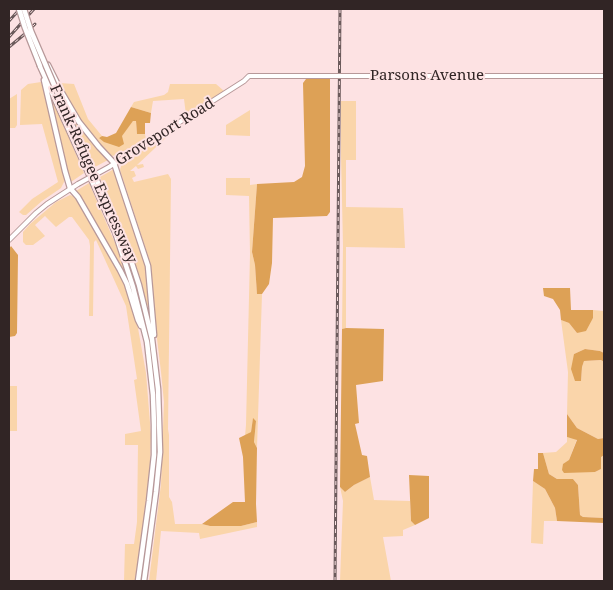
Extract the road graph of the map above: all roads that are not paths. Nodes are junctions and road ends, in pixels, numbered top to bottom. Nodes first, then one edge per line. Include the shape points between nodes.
1 (19, 9) edge
2 (24, 9) edge
3 (249, 76) joint
4 (604, 76) edge
5 (55, 94) junction
6 (114, 163) junction
7 (70, 188) junction
8 (9, 240) edge
9 (144, 332) junction
10 (152, 342) junction
11 (138, 581) edge
12 (144, 581) edge

1 - 5 highway, Frank-Refugee Expressway, bridge via 40,66
2 - 5 highway, Frank-Refugee Expressway, bridge
3 - 4 main road, Parsons Avenue, bridge
3 - 6 main road, Groveport Road
5 - 6 highway
5 - 7 highway via 64,171
5 - 9 highway, Frank-Refugee Expressway via 115,232 134,287
5 - 10 highway, Frank-Refugee Expressway via 124,239
6 - 7 main road, Groveport Road, bridge
6 - 10 highway via 148,266
7 - 8 main road, Groveport Road via 36,213
7 - 9 highway via 120,270
9 - 11 highway, Frank-Refugee Expressway via 152,386 154,442 150,501
10 - 12 highway, Frank-Refugee Expressway via 158,390 160,452

